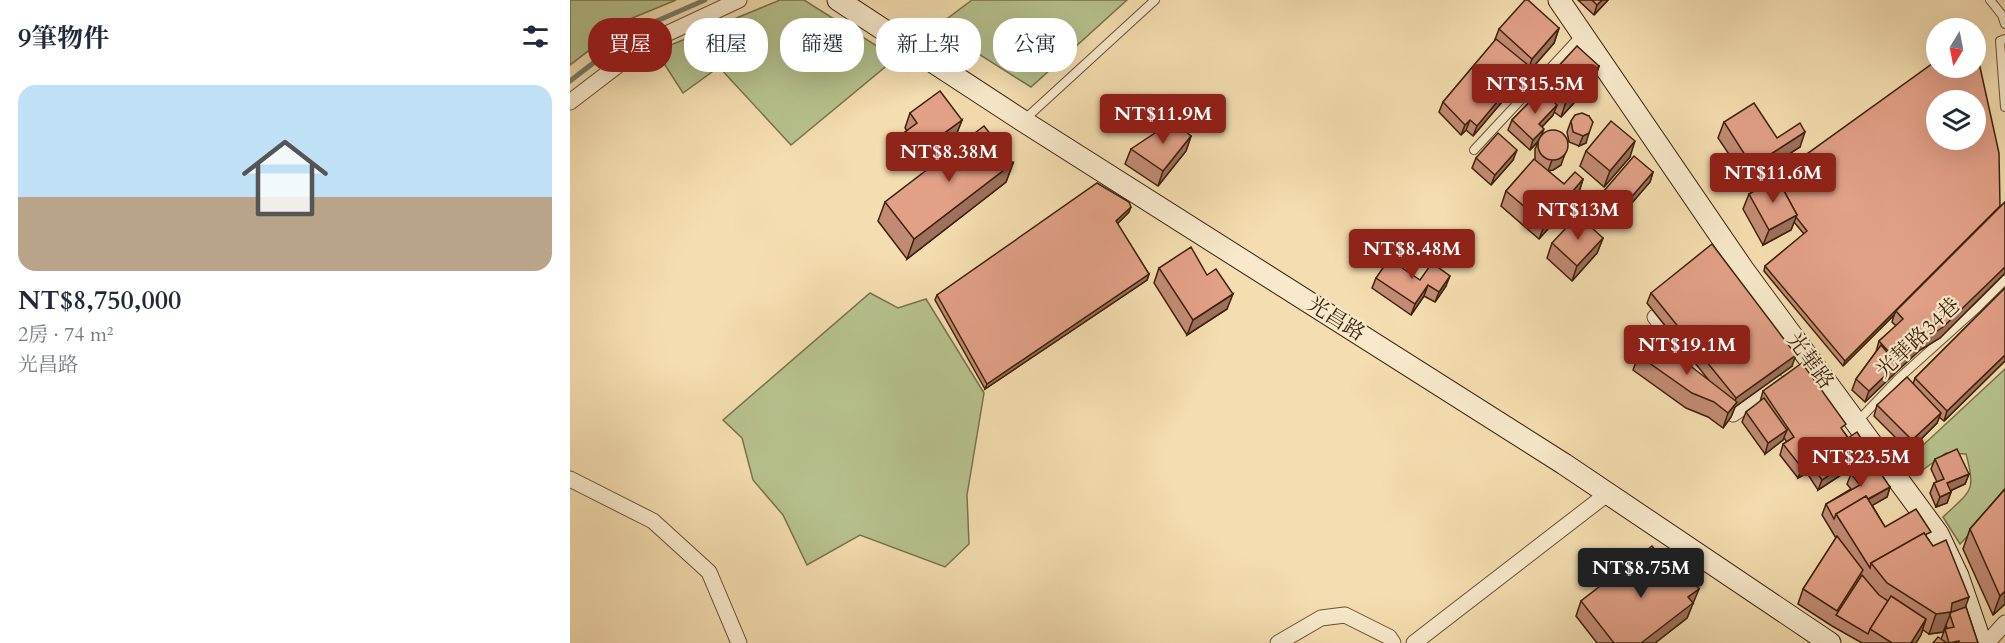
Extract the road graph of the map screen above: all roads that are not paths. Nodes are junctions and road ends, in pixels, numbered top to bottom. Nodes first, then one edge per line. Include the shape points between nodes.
1 (739, 0) edge
2 (838, 0) edge
3 (1155, 0) edge
4 (1559, 0) edge
5 (1990, 0) edge
6 (2005, 24) edge
7 (1582, 34) junction
8 (2005, 39) edge
9 (570, 102) edge
10 (2005, 107) edge
11 (1023, 121) junction
12 (1474, 150) dead end
13 (2005, 280) edge
14 (1655, 317) dead end
15 (1800, 367) junction
16 (1855, 423) junction
17 (570, 479) edge
18 (1607, 494) junction
19 (2005, 623) edge
20 (739, 643) edge
21 (1278, 643) edge
22 (1393, 643) edge
23 (1414, 643) edge
24 (1830, 643) edge
25 (1981, 643) edge
26 (1987, 643) edge

1 - 9 street via 647,43
2 - 11 street, 光昌路
3 - 11 lane
4 - 7 street, 光華路
5 - 6 lane
7 - 12 lane
7 - 15 street, 光華路 via 1743,269
8 - 10 lane via 2000,41
11 - 18 street, 光昌路
13 - 16 lane, 光華路34巷
14 - 15 street via 1733,414
15 - 16 street, 光華路
16 - 25 street, 光華路 via 1938,534 1958,576
17 - 20 street via 653,520 709,572
18 - 23 street
18 - 24 street, 光昌路
19 - 26 street
21 - 22 street via 1321,618 1345,615 1389,637

